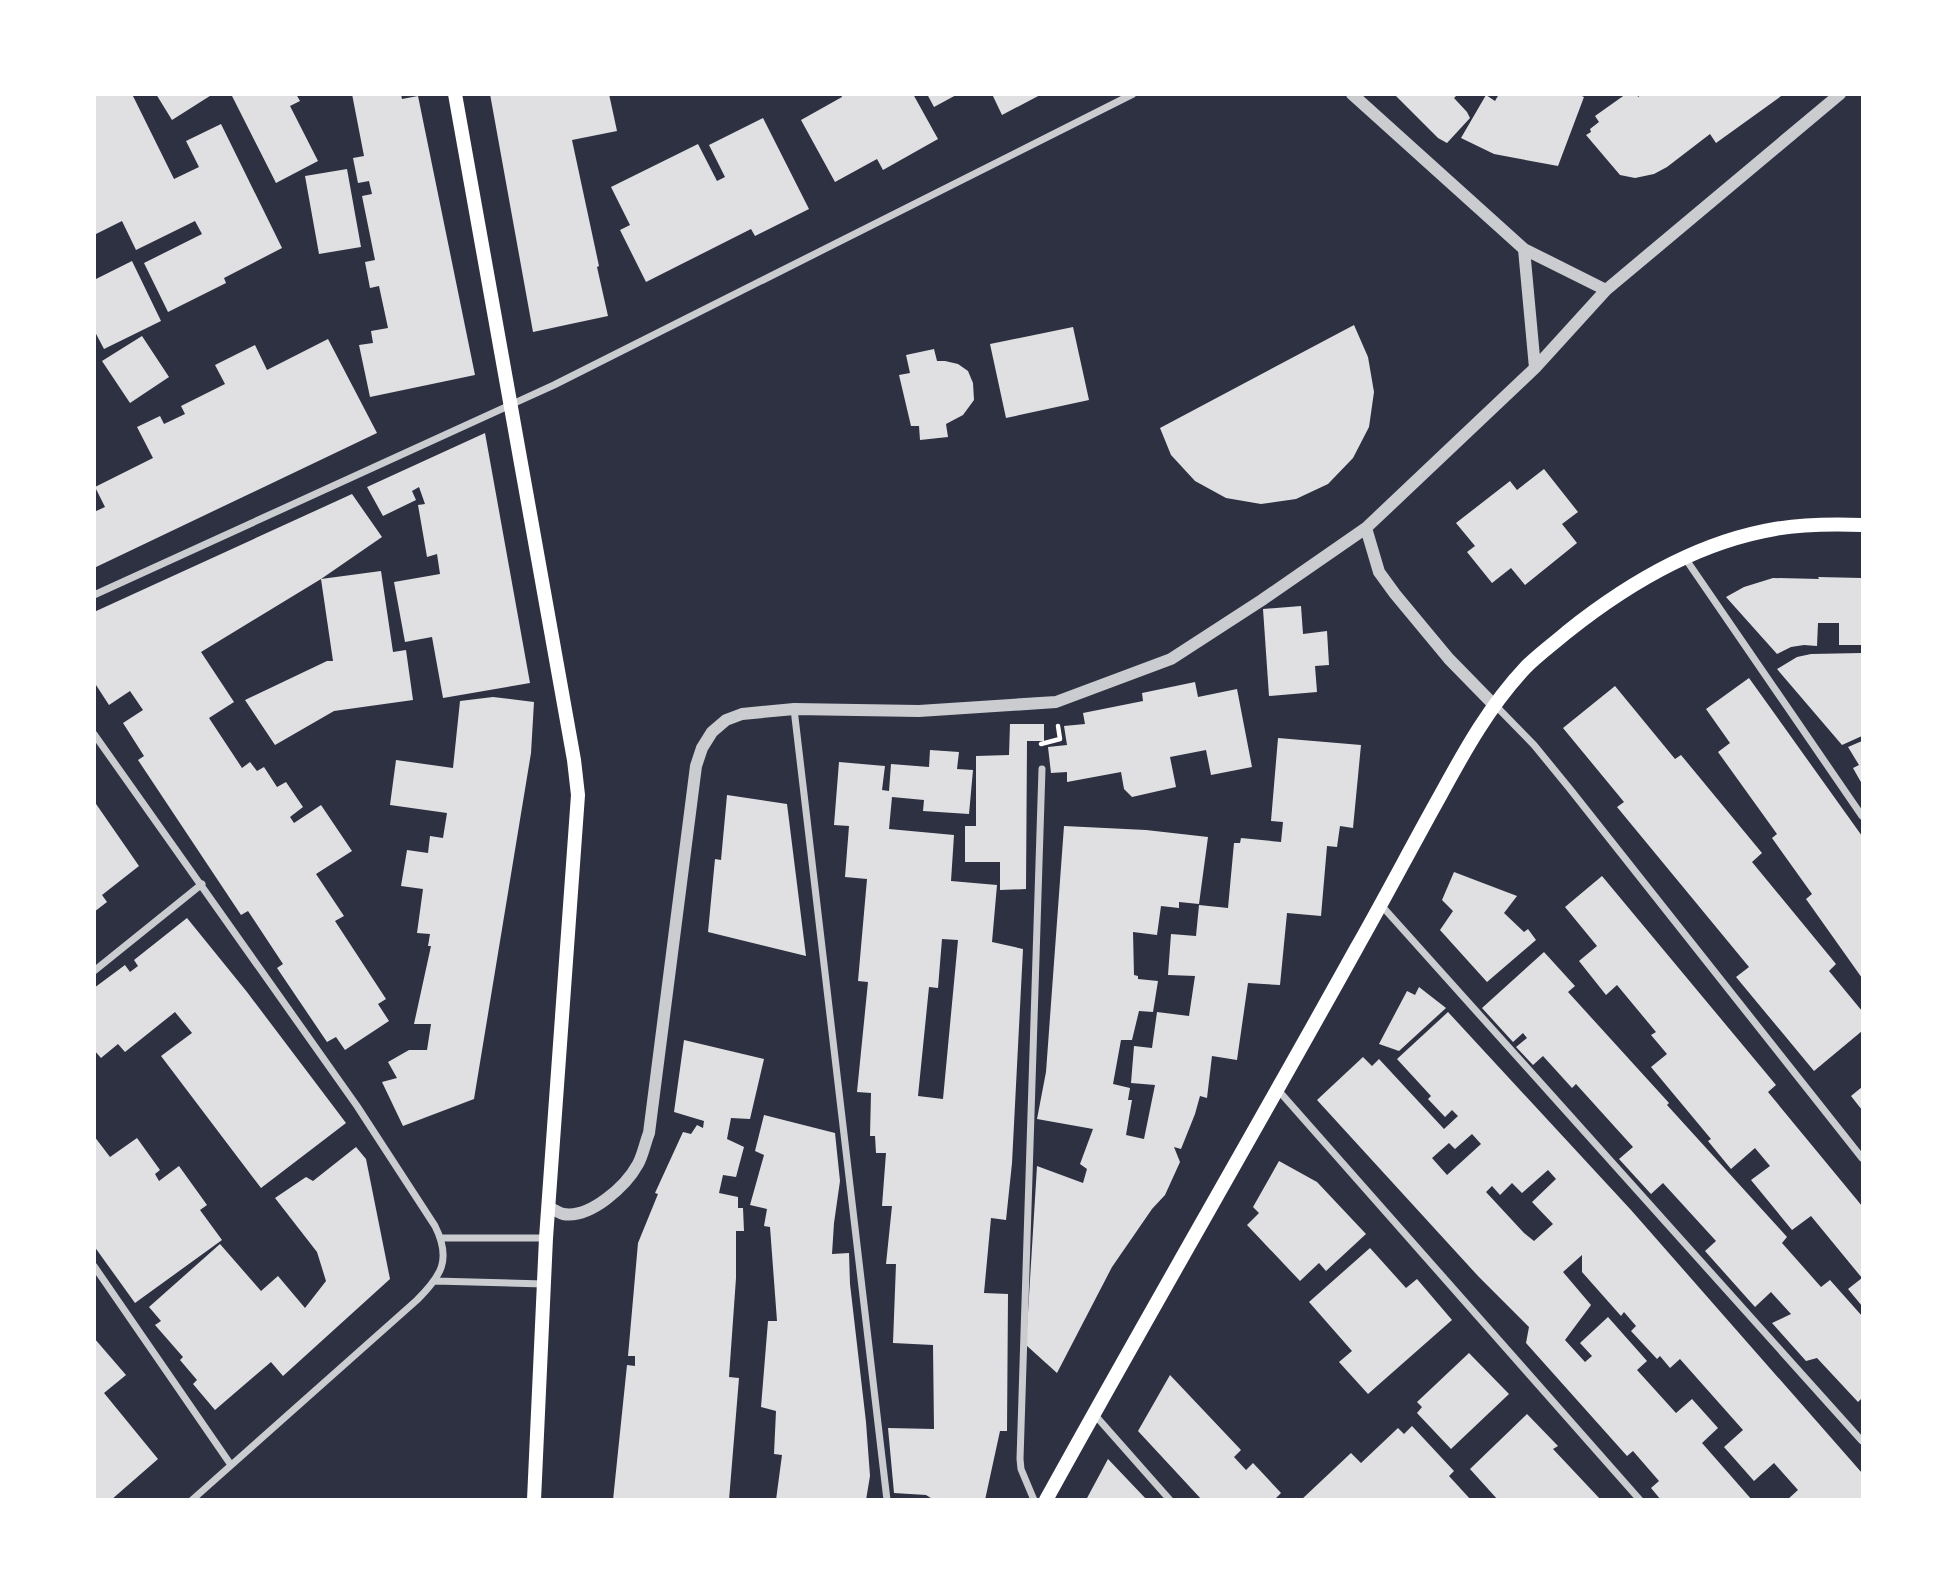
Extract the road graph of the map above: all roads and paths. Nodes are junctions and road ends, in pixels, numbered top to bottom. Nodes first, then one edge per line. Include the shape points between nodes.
1 (455, 94) edge
2 (1133, 94) edge
3 (1352, 94) edge
4 (1833, 96) edge
5 (1524, 249) junction
6 (1606, 290) junction
7 (1535, 368) junction
8 (512, 405) junction
9 (1863, 524) edge
10 (1366, 528) junction
11 (1685, 558) junction
12 (94, 596) edge
13 (1056, 702) junction
14 (1494, 705) junction
15 (794, 709) junction
16 (94, 734) edge
17 (1042, 769) joint
18 (1863, 816) edge
19 (202, 884) junction
20 (1381, 905) junction
21 (94, 971) edge
22 (1278, 1090) junction
23 (1863, 1158) edge
24 (548, 1207) junction
25 (441, 1238) junction
26 (546, 1238) junction
27 (94, 1266) edge
28 (435, 1281) junction
29 (544, 1284) junction
30 (1094, 1414) junction
31 (1863, 1441) edge
32 (231, 1465) junction
33 (192, 1500) edge
34 (534, 1500) edge
35 (887, 1500) edge
36 (1034, 1500) edge
37 (1046, 1500) edge
38 (1171, 1500) edge
39 (1640, 1500) edge

1 - 8 main road
2 - 8 street
3 - 5 street
4 - 6 street
5 - 6 street
5 - 7 street
6 - 7 street
7 - 10 street
8 - 12 street
8 - 24 main road via 578,795
9 - 11 main road via 1773,530
10 - 13 street via 1171,659
10 - 14 street via 1379,572 1449,659
11 - 14 main road via 1591,613 1526,668
11 - 18 street
13 - 15 street via 919,711
13 - 17 path via 1059,739 1041,744
14 - 20 main road
14 - 23 street via 1570,789
15 - 24 street via 726,720 702,748 649,1133 627,1182 608,1198 580,1213
15 - 35 street
16 - 19 street
17 - 36 street via 1020,1459
19 - 21 street
19 - 25 street via 357,1106
20 - 22 main road
20 - 31 street
22 - 30 main road
22 - 39 street
24 - 26 main road
25 - 26 street
25 - 28 street via 443,1263
26 - 29 main road
27 - 32 street
28 - 29 street
28 - 32 street
29 - 34 main road
30 - 37 main road
30 - 38 street
32 - 33 street

